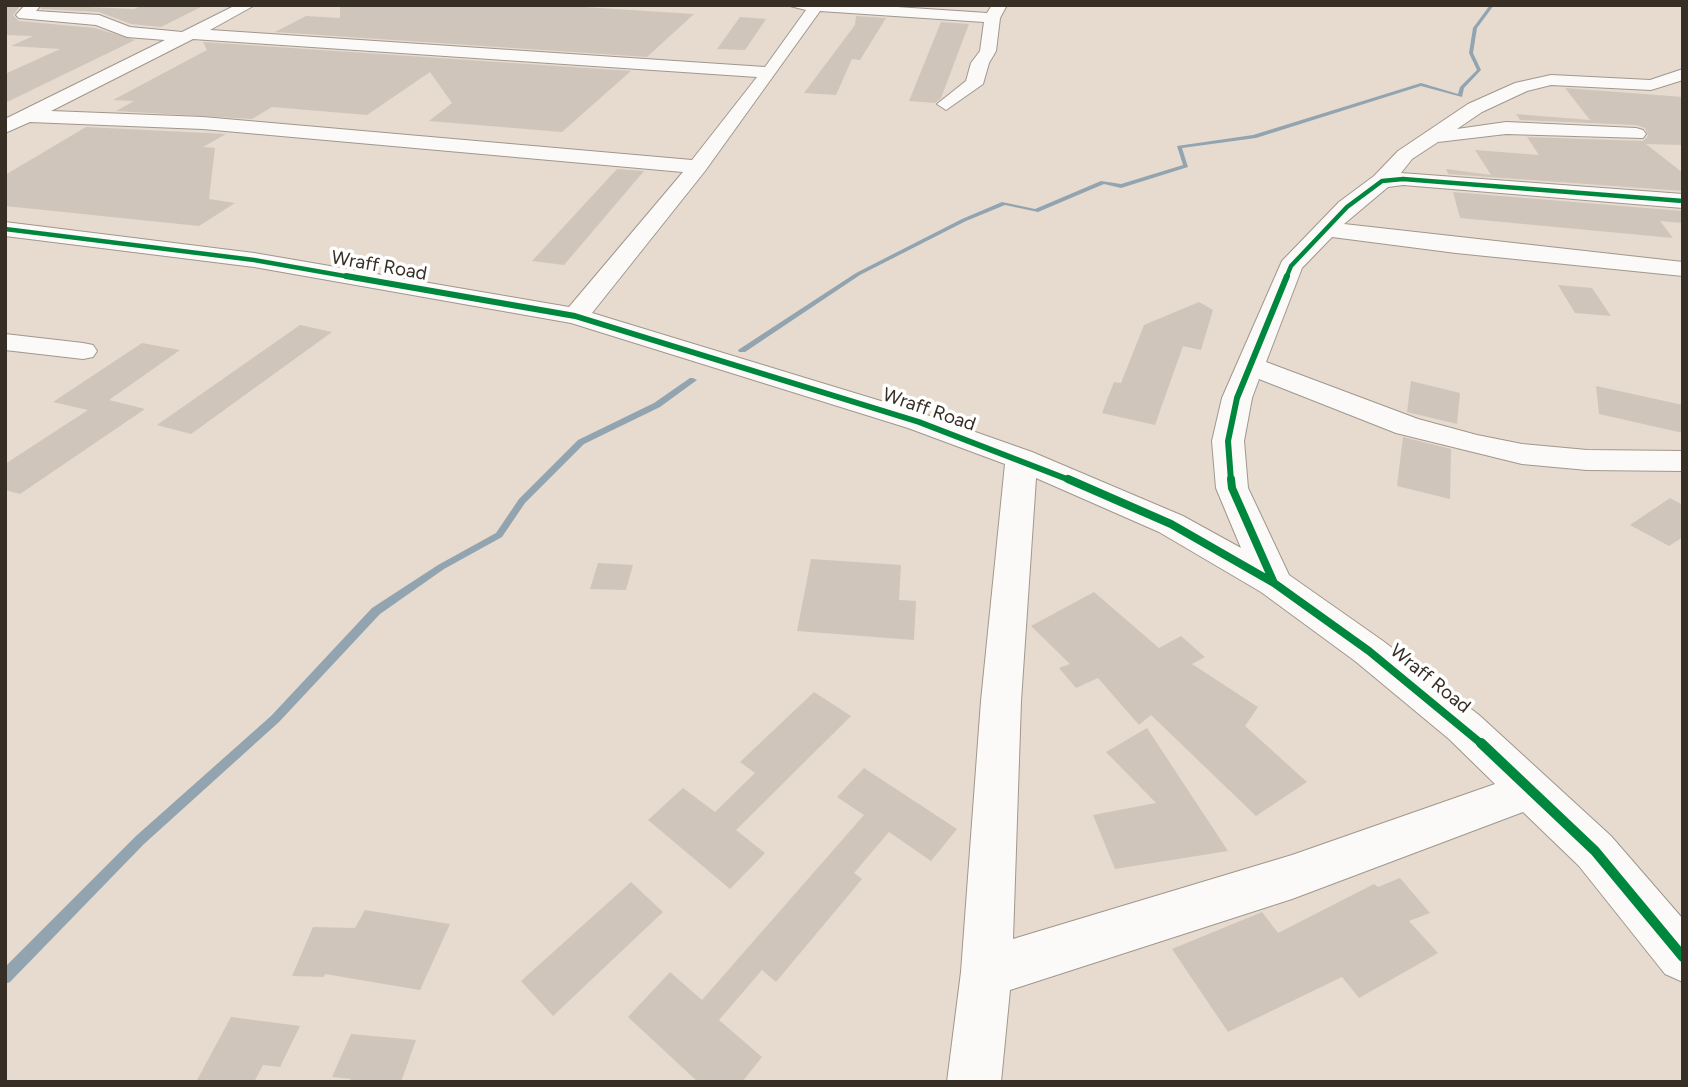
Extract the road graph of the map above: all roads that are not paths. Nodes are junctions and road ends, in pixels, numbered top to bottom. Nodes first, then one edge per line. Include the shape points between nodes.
1 (34, 5) edge
2 (248, 5) edge
3 (793, 5) edge
4 (816, 6) edge
5 (996, 11) edge
6 (189, 35) junction
7 (770, 73) junction
8 (1683, 74) edge
9 (946, 104) dead end
10 (28, 116) junction
11 (5, 127) edge
12 (1636, 134) dead end
13 (1432, 139) junction
14 (698, 167) junction
15 (1382, 181) junction
16 (1683, 201) edge
17 (5, 229) edge
18 (1328, 229) junction
19 (1683, 269) edge
20 (575, 316) junction
21 (5, 342) edge
22 (83, 351) dead end
23 (1250, 366) junction
24 (1021, 459) junction
25 (1683, 461) edge
26 (1274, 583) junction
27 (1530, 790) junction
28 (1677, 944) edge
29 (986, 972) junction
30 (974, 1082) edge

1 - 6 street via 24,15 99,20 127,32
2 - 6 street
3 - 4 street
4 - 5 street
4 - 7 street
5 - 9 street via 988,51 974,84
6 - 7 street
6 - 10 street
7 - 14 street
8 - 13 street via 1651,85 1534,83 1475,108
10 - 11 street
10 - 14 street via 203,123
12 - 13 street via 1506,128
13 - 15 street via 1405,155
14 - 20 street
15 - 16 street
15 - 18 street via 1347,207
17 - 20 street, Wraff Road via 254,260
18 - 19 street via 1456,247
18 - 23 street via 1290,266
20 - 24 street, Wraff Road via 919,422
21 - 22 street
23 - 25 street via 1407,426 1475,444 1587,460
23 - 26 street via 1228,441 1232,488
24 - 26 street, Wraff Road via 1171,524
24 - 29 street
26 - 27 street, Wraff Road via 1464,727
27 - 28 street, Wraff Road via 1595,851
27 - 29 street via 1292,877
29 - 30 street

